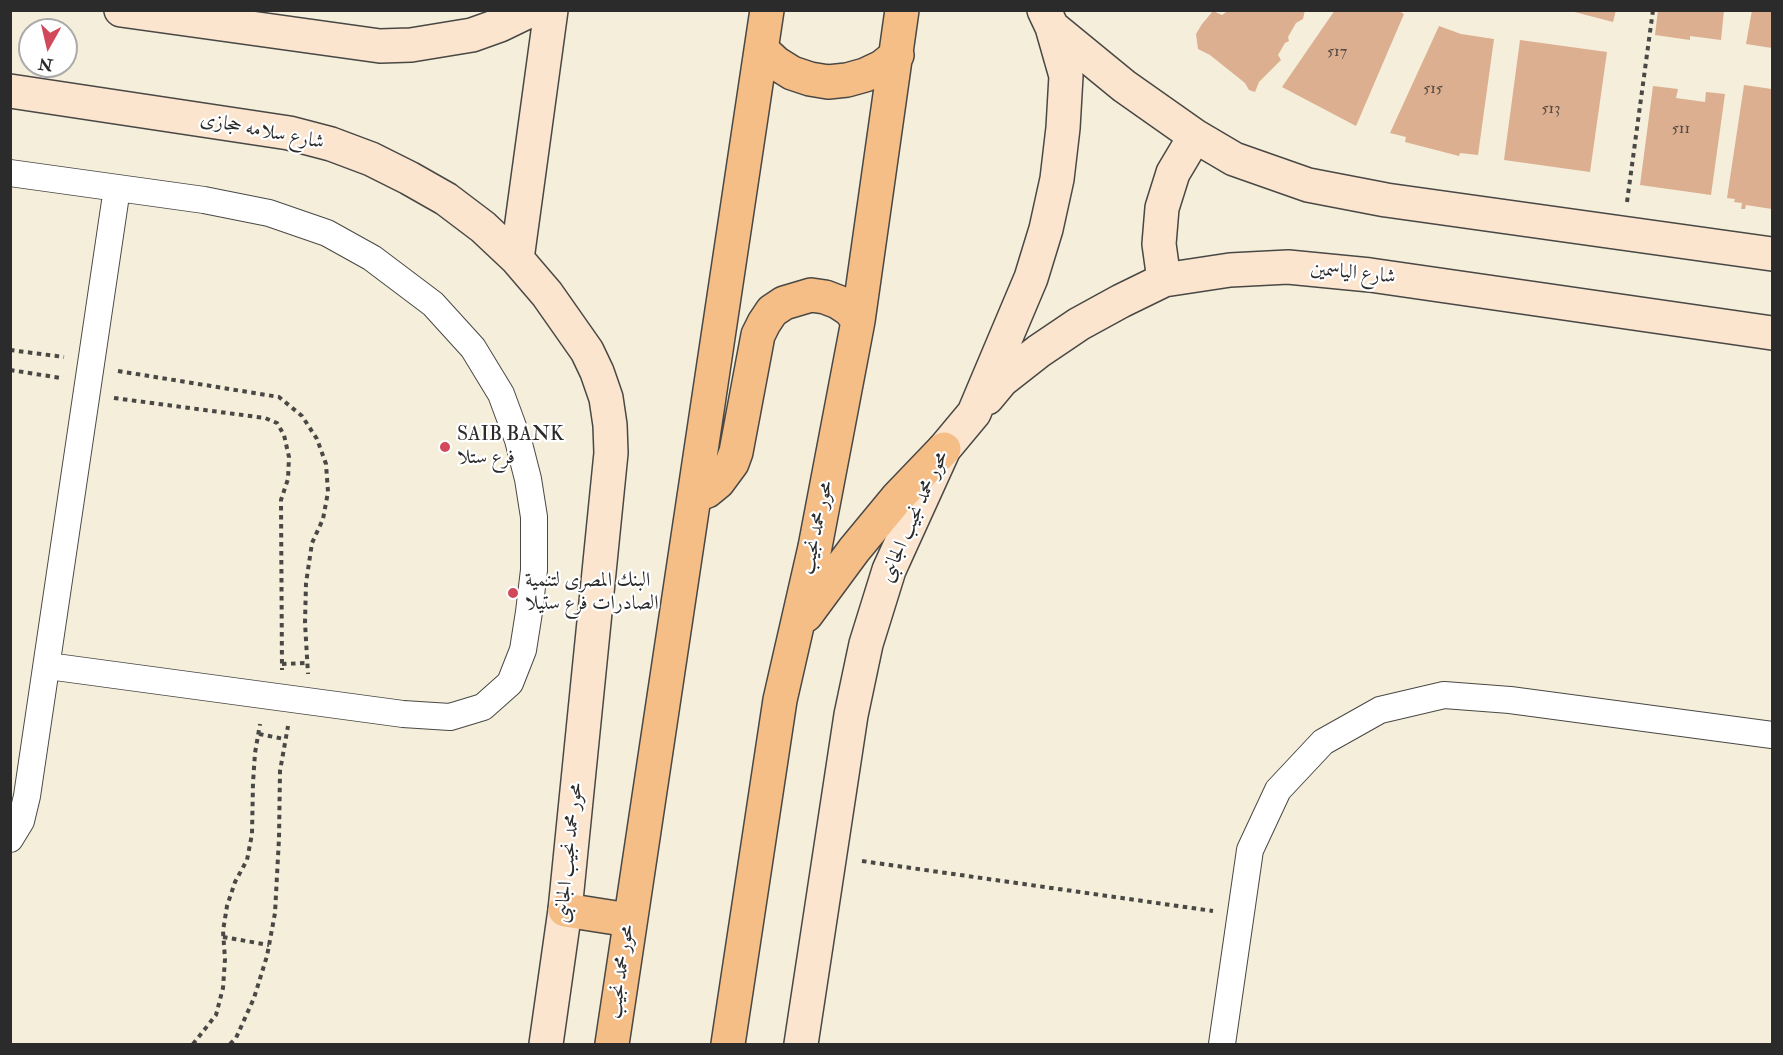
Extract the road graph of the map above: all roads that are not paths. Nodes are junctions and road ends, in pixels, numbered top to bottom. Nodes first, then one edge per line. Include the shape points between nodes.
1 (121, 10) edge
2 (531, 10) edge
3 (551, 10) edge
4 (767, 10) edge
5 (902, 10) edge
6 (1048, 19) edge
7 (762, 50) junction
8 (897, 55) junction
9 (10, 91) edge
10 (1195, 136) junction
11 (10, 173) edge
12 (117, 188) junction
13 (1773, 254) edge
14 (517, 259) junction
15 (1164, 280) junction
16 (858, 321) junction
17 (1773, 333) edge
18 (974, 413) junction
19 (944, 449) junction
20 (694, 496) junction
21 (796, 629) junction
22 (48, 666) junction
23 (1773, 735) edge
24 (10, 839) edge
25 (566, 910) junction
26 (629, 920) junction
27 (546, 1044) edge
28 (612, 1044) edge
29 (728, 1044) edge
30 (801, 1044) edge
31 (1222, 1044) edge

1 - 2 street via 380,46 472,35
3 - 14 street
4 - 7 main road, محور محمد نجيب
5 - 8 main road, محور محمد نجيب
6 - 10 street via 1124,86
6 - 18 street, محور محمد نجيب الجانبى via 1065,76 1057,178 1031,278
7 - 8 main road via 792,73 828,82 865,75
7 - 20 main road, محور محمد نجيب
8 - 16 main road, محور محمد نجيب
9 - 14 street, شارع سلامه حجازى via 289,134 331,144 371,159 446,200
10 - 13 street via 1234,159 1308,185 1386,200
10 - 15 street via 1173,173 1162,208 1159,244
11 - 12 street
12 - 22 street
12 - 22 street via 269,213 327,233 372,258 433,304 473,348 501,393 518,440 534,517 529,612 523,650 510,683 483,707 450,717
14 - 25 street, محور محمد نجيب الجانبى via 548,294 587,351 606,398 610,425
15 - 17 street, شارع الياسمين via 1230,270 1288,267 1371,275
15 - 18 street, شارع الياسمين via 1100,313 1040,351 1002,380
16 - 20 main road via 838,302 811,295 772,311 758,335 732,463 717,482
16 - 21 main road, محور محمد نجيب
18 - 19 street, محور محمد نجيب الجانبى
19 - 21 main road via 854,550
19 - 30 street, محور محمد نجيب الجانبى via 889,570 866,644 850,715
20 - 26 main road, محور محمد نجيب
21 - 29 main road, محور محمد نجيب via 780,700
22 - 24 street via 27,796 21,821
23 - 31 street via 1510,700 1444,695 1380,710 1323,742 1278,790 1250,850
25 - 26 main road
25 - 27 street, محور محمد نجيب الجانبى
26 - 28 main road, محور محمد نجيب

